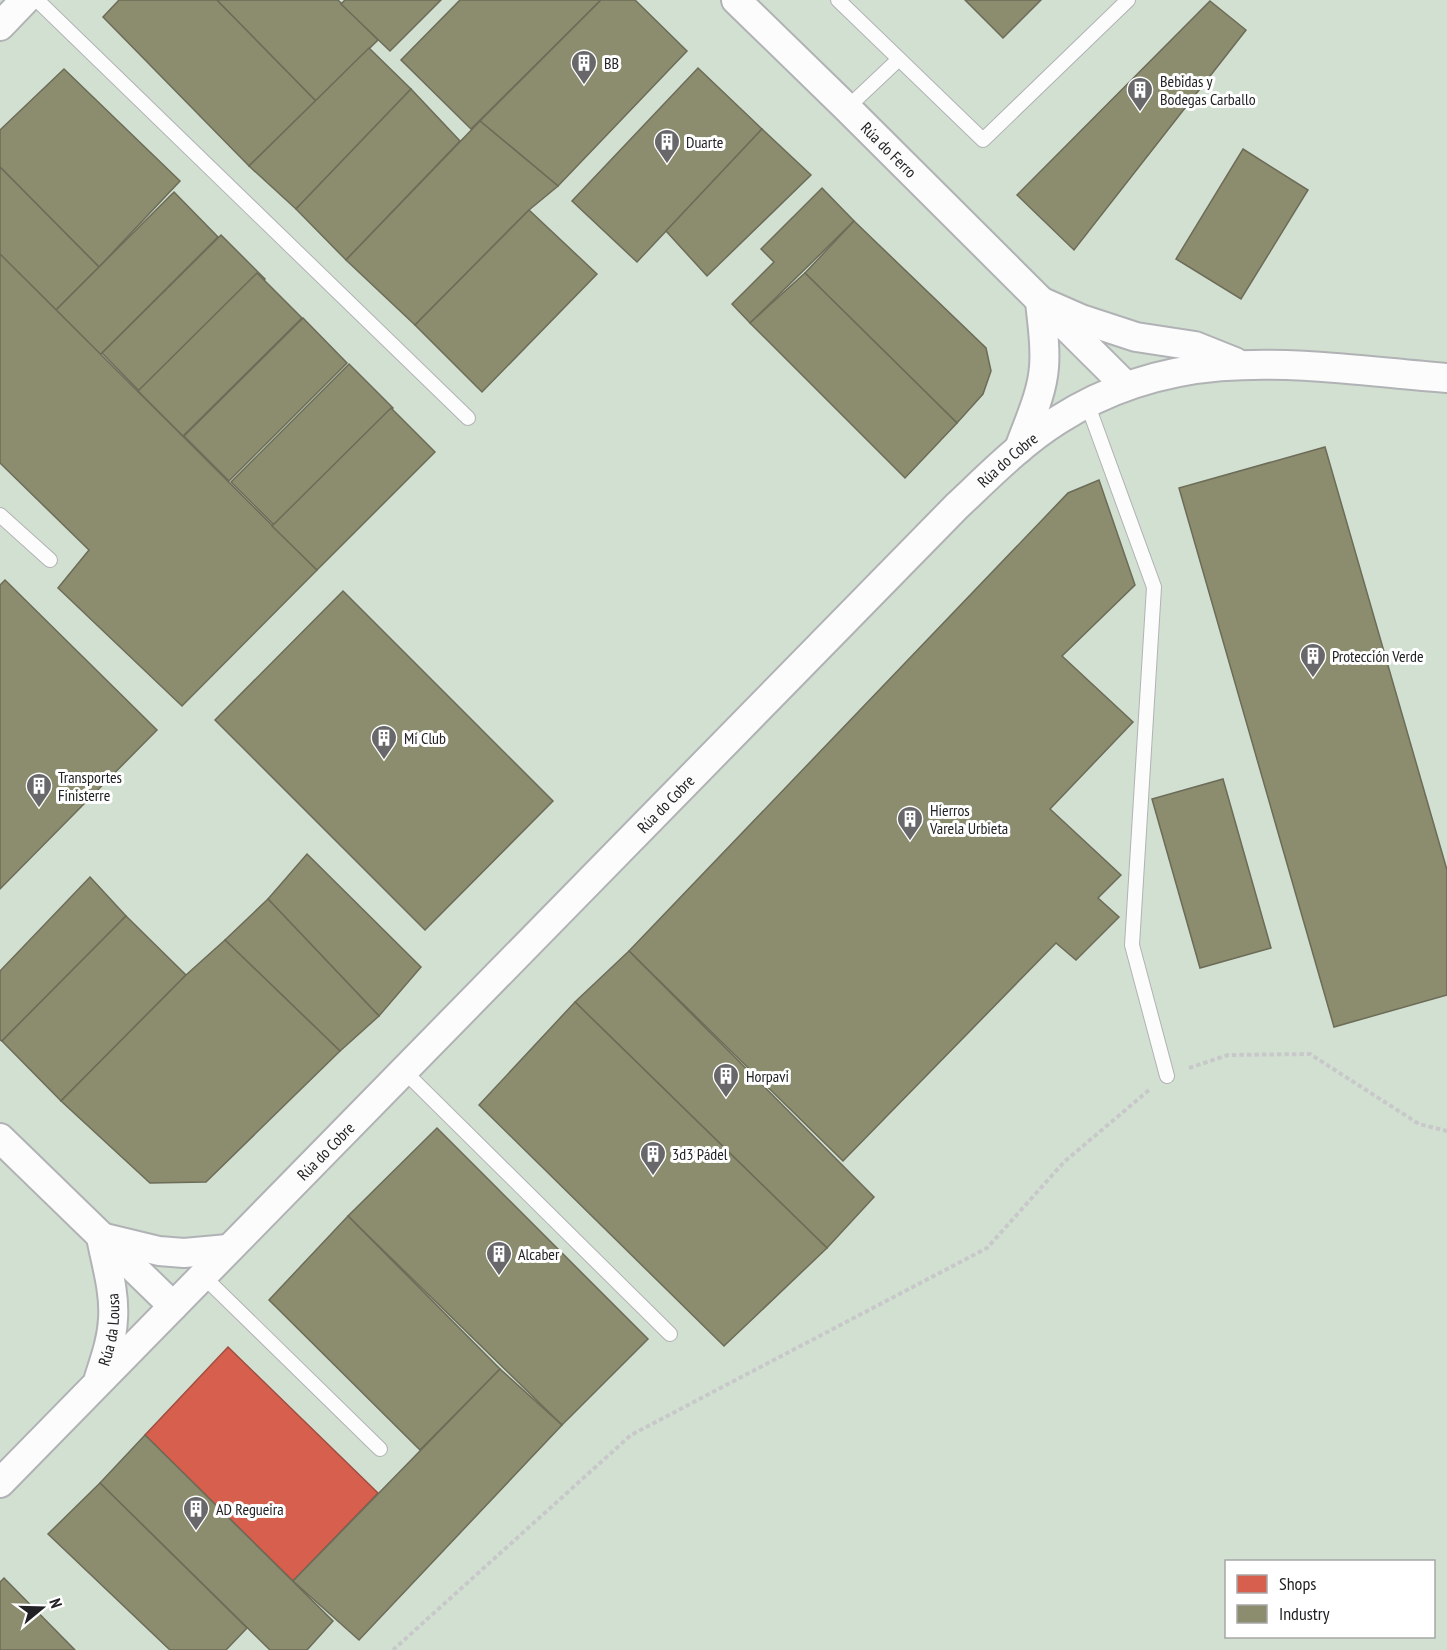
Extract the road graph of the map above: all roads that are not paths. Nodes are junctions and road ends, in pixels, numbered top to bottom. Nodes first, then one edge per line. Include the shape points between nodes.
1 (25, 0) edge
2 (37, 0) edge
3 (736, 0) edge
4 (838, 0) edge
5 (1128, 0) edge
6 (0, 26) edge
7 (899, 59) junction
8 (848, 108) junction
9 (1040, 301) junction
10 (1240, 364) junction
11 (1447, 378) edge
12 (1126, 386) junction
13 (1087, 403) junction
14 (468, 418) dead end
15 (1019, 449) junction
16 (0, 515) edge
17 (50, 560) dead end
18 (405, 1072) junction
19 (1167, 1076) road end
20 (0, 1138) edge
21 (101, 1237) junction
22 (228, 1249) junction
23 (202, 1275) junction
24 (173, 1306) junction
25 (670, 1334) dead end
26 (96, 1385) junction
27 (380, 1449) dead end
28 (0, 1483) edge

1 - 6 street
2 - 14 lane
3 - 8 street, Rúa do Ferro
4 - 7 lane
5 - 7 lane via 983,140
7 - 8 lane
8 - 9 street, Rúa do Ferro
9 - 10 street, Rúa do Ferro via 1136,337 1195,346
9 - 12 street, Rúa do Ferro
9 - 15 street via 1044,369
10 - 11 street, Rúa do Cobre
10 - 12 street, Rúa do Cobre via 1194,368
12 - 13 street, Rúa do Cobre
13 - 15 street, Rúa do Cobre
13 - 19 lane via 1154,587 1132,945
15 - 18 street, Rúa do Cobre via 957,506
16 - 17 lane
18 - 22 street, Rúa do Cobre
18 - 25 lane
20 - 21 street
21 - 22 street via 176,1253
21 - 24 street
21 - 26 street, Rúa da Lousa via 113,1319
22 - 23 street, Rúa do Cobre
23 - 24 street, Rúa do Cobre
23 - 27 lane
24 - 26 street, Rúa do Cobre
26 - 28 street, Rúa do Cobre

